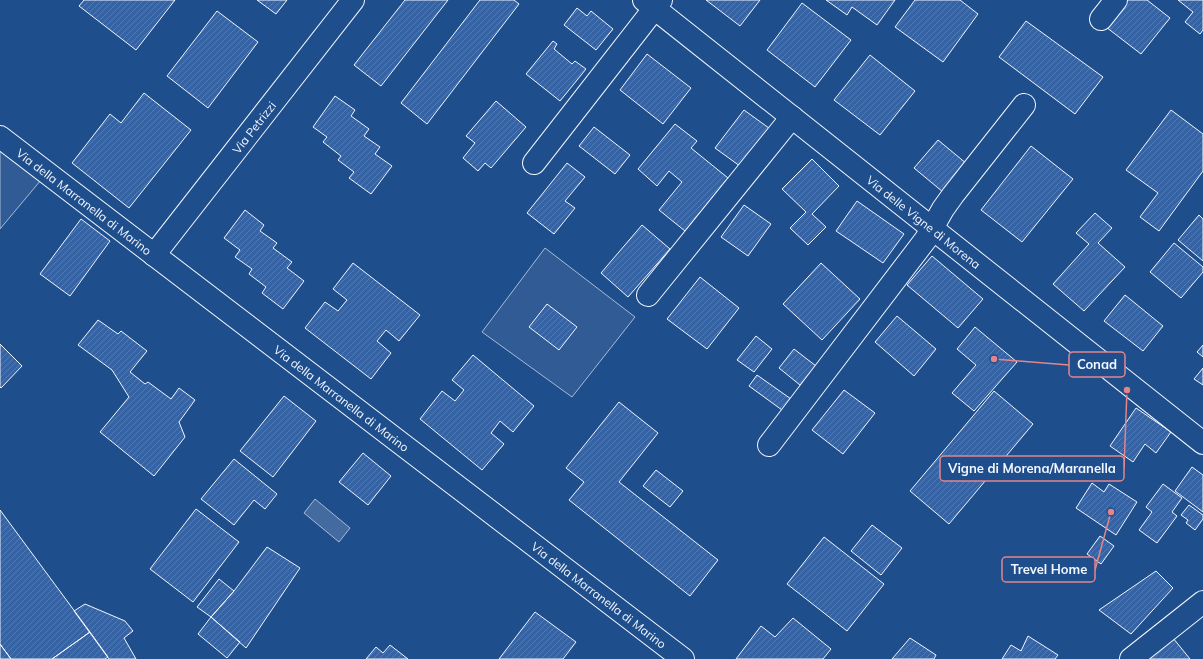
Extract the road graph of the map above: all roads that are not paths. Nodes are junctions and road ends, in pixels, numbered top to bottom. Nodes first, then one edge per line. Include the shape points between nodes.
1 (353, 0) edge
2 (1116, 0) edge
3 (653, 3) edge
4 (1101, 19) dead end
5 (1024, 105) dead end
6 (792, 117) junction
7 (0, 137) edge
8 (534, 163) dead end
9 (932, 228) junction
10 (154, 255) junction
11 (648, 295) dead end
12 (1203, 443) edge
13 (769, 445) dead end
14 (1203, 602) edge
15 (683, 659) edge
16 (1131, 659) edge

1 - 10 street, Via Petrizzi
2 - 4 street
3 - 6 street, Via delle Vigne di Morena
3 - 8 street
5 - 9 street via 943,209
6 - 9 street, Via delle Vigne di Morena
6 - 11 street
7 - 10 street, Via della Marranella di Marino
9 - 12 street, Via delle Vigne di Morena
9 - 13 street via 922,245
10 - 15 street, Via della Marranella di Marino
14 - 16 street

